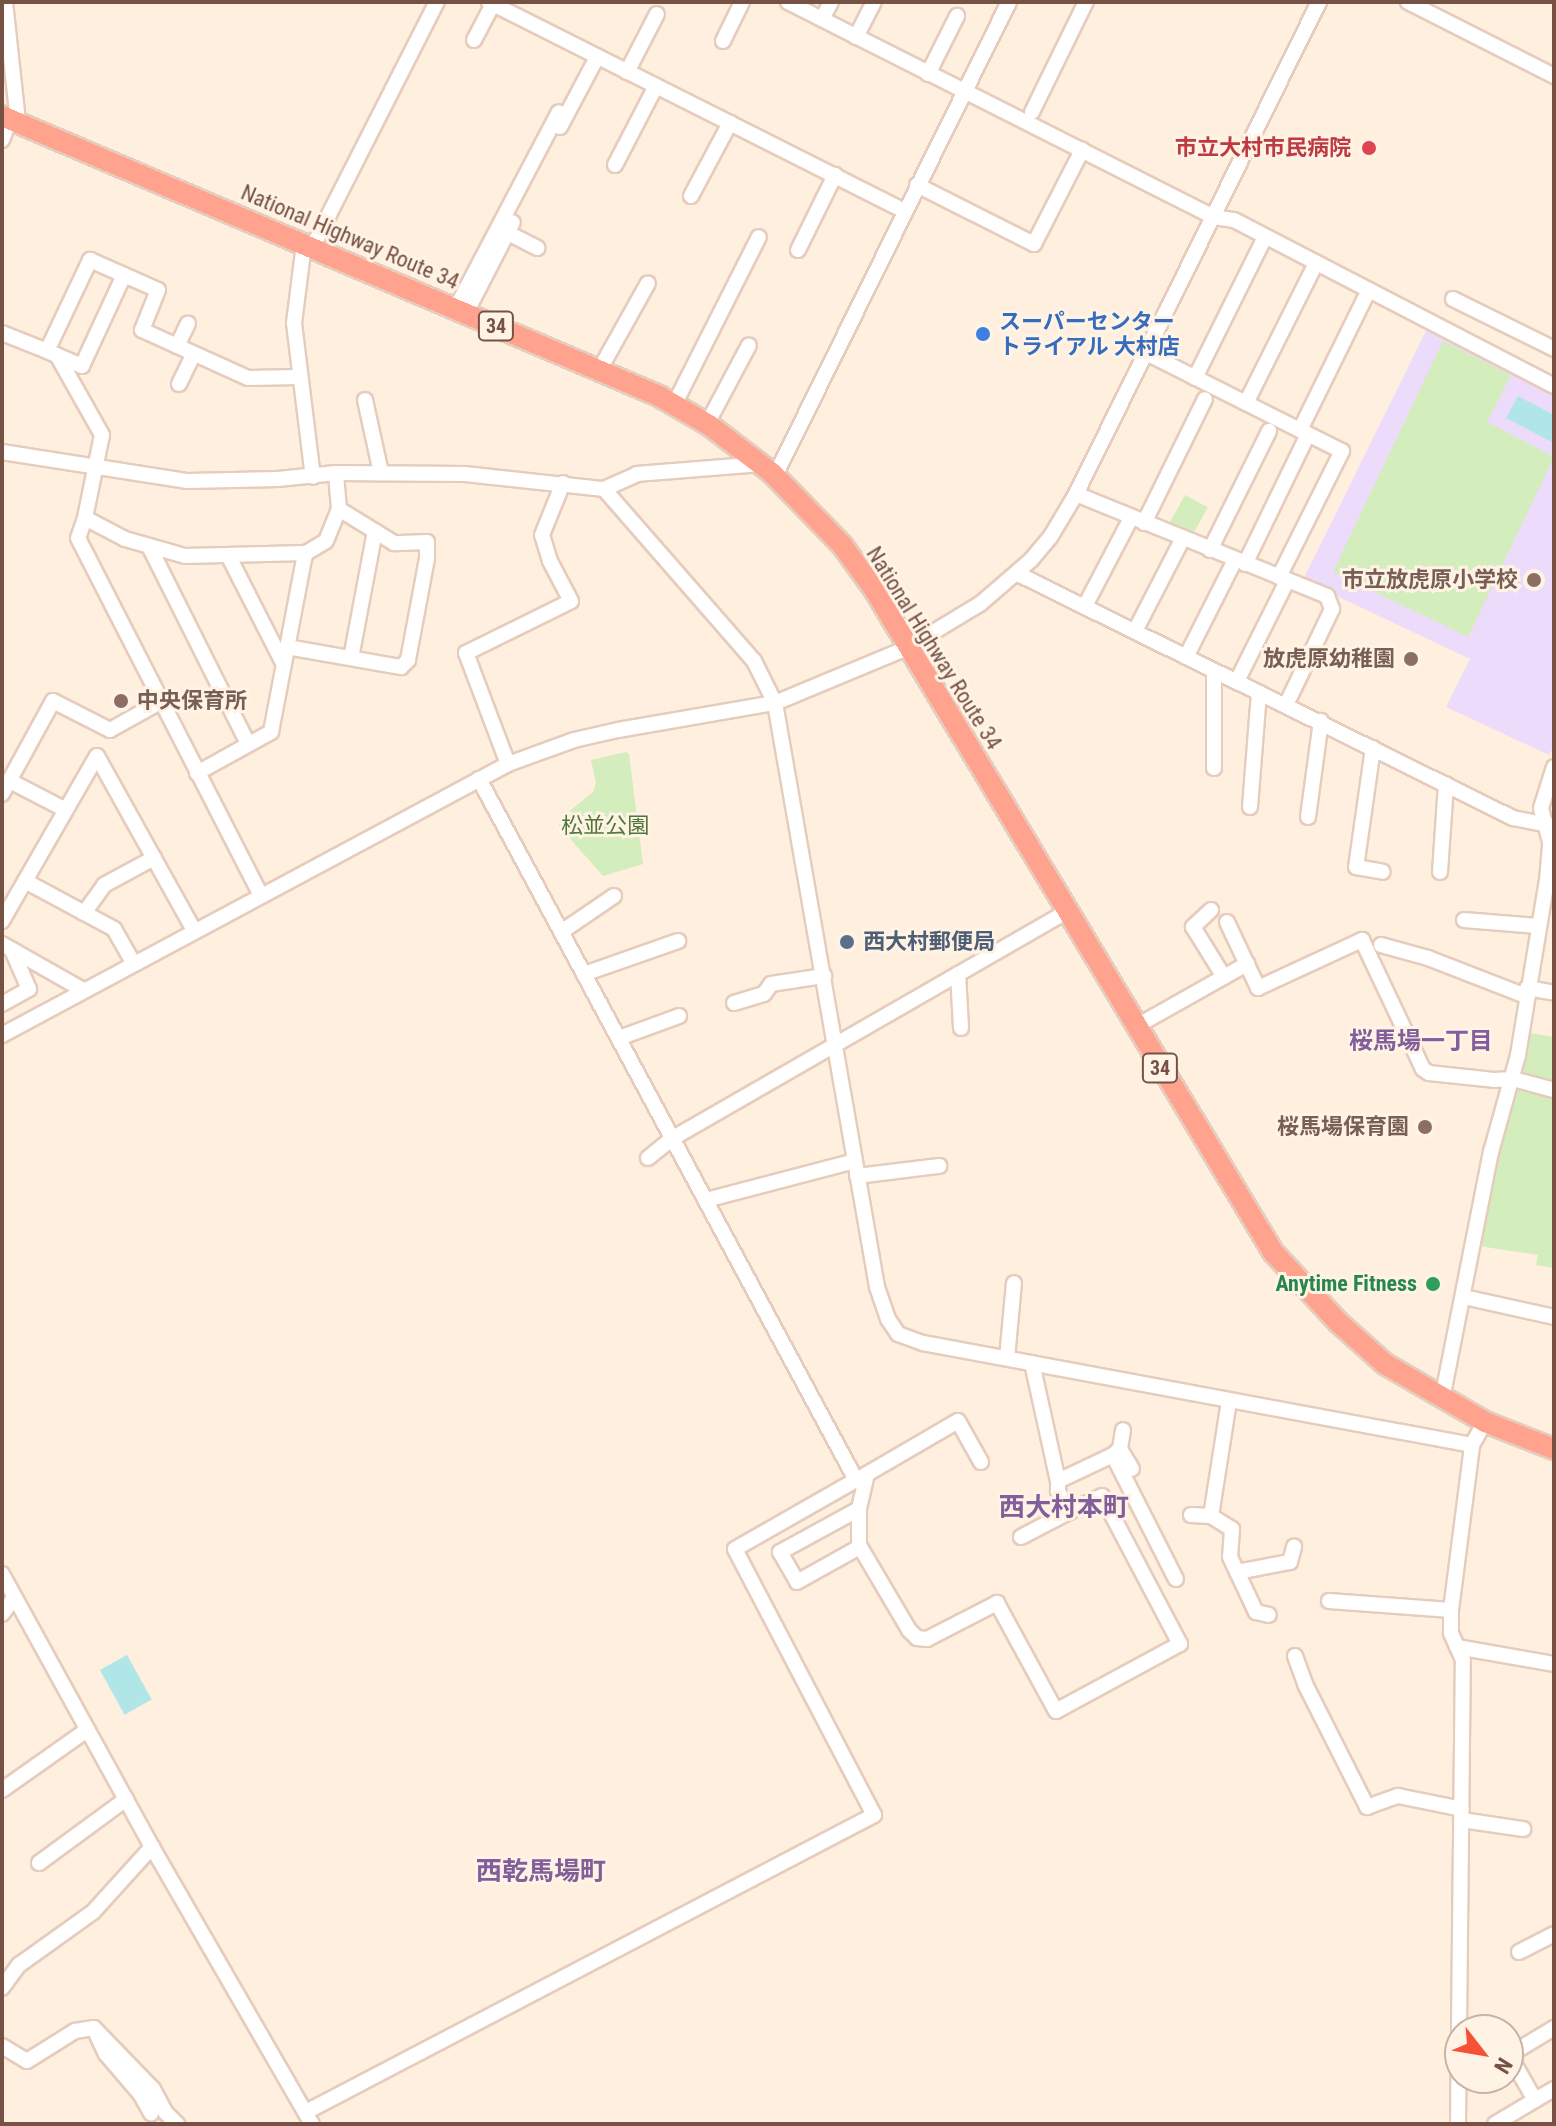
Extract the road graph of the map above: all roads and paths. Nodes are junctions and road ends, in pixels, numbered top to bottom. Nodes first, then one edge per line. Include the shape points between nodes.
1 (5, 2) edge
2 (437, 2) edge
3 (742, 2) edge
4 (788, 2) edge
5 (831, 2) edge
6 (874, 2) edge
7 (1009, 2) edge
8 (1086, 2) edge
9 (1319, 2) edge
10 (1408, 2) edge
11 (491, 3) edge
12 (657, 14) dead end
13 (957, 16) dead end
14 (822, 19) junction
15 (856, 37) junction
16 (474, 40) dead end
17 (723, 41) dead end
18 (597, 57) junction
19 (627, 72) junction
20 (928, 74) junction
21 (1554, 76) edge
22 (656, 86) junction
23 (965, 90) junction
24 (559, 112) dead end
25 (1032, 112) dead end
26 (10, 119) edge
27 (730, 123) junction
28 (2, 140) edge
29 (549, 149) dead end
30 (1082, 150) junction
31 (615, 165) dead end
32 (835, 175) junction
33 (917, 185) junction
34 (691, 196) dead end
35 (904, 211) junction
36 (1214, 217) junction
37 (759, 237) dead end
38 (1265, 237) junction
39 (308, 246) junction
40 (537, 248) dead end
41 (798, 250) dead end
42 (1316, 263) junction
43 (124, 275) junction
44 (648, 283) dead end
45 (1369, 290) junction
46 (1453, 299) dead end
47 (461, 310) junction
48 (188, 323) dead end
49 (2, 333) edge
50 (749, 345) dead end
51 (177, 346) junction
52 (1554, 349) edge
53 (52, 353) junction
54 (1146, 353) junction
55 (193, 355) junction
56 (600, 369) junction
57 (298, 377) junction
58 (1195, 378) junction
59 (179, 384) dead end
60 (1554, 386) edge
61 (1205, 399) dead end
62 (365, 400) dead end
63 (1246, 403) junction
64 (674, 405) junction
65 (707, 424) junction
66 (1269, 431) dead end
67 (1304, 432) junction
68 (2, 452) edge
69 (97, 467) junction
70 (768, 470) junction
71 (336, 473) junction
72 (381, 473) junction
73 (313, 477) junction
74 (563, 483) junction
75 (604, 489) junction
76 (1076, 494) junction
77 (339, 509) junction
78 (85, 518) junction
79 (1138, 520) junction
80 (375, 531) junction
81 (1183, 538) junction
82 (149, 546) junction
83 (1210, 550) junction
84 (306, 553) junction
85 (228, 555) junction
86 (1240, 562) junction
87 (1018, 574) junction
88 (1283, 579) junction
89 (1085, 606) junction
90 (1135, 631) junction
91 (287, 647) junction
92 (907, 648) junction
93 (1186, 657) junction
94 (351, 658) junction
95 (284, 665) junction
96 (1214, 671) junction
97 (1237, 681) junction
98 (1259, 692) junction
99 (160, 702) junction
100 (775, 703) junction
101 (1286, 705) junction
102 (1321, 721) junction
103 (110, 730) junction
104 (248, 744) junction
105 (1373, 748) junction
106 (97, 756) junction
107 (508, 764) junction
108 (1554, 767) edge
109 (1214, 768) dead end
110 (197, 773) junction
111 (479, 779) junction
112 (10, 781) junction
113 (1446, 784) junction
114 (2, 794) edge
115 (1250, 807) dead end
116 (66, 810) junction
117 (1308, 817) dead end
118 (1549, 826) edge
119 (154, 858) junction
120 (1383, 872) dead end
121 (1440, 872) dead end
122 (25, 881) junction
123 (261, 895) junction
124 (614, 896) dead end
125 (1211, 910) dead end
126 (1066, 912) junction
127 (84, 913) junction
128 (1464, 920) dead end
129 (2, 921) edge
130 (1227, 922) dead end
131 (1538, 926) junction
132 (195, 932) junction
133 (561, 932) junction
134 (678, 941) dead end
135 (1381, 945) dead end
136 (5, 948) edge
137 (134, 964) junction
138 (1247, 964) junction
139 (584, 974) junction
140 (958, 974) junction
141 (824, 976) junction
142 (1224, 977) junction
143 (83, 990) junction
144 (1526, 992) junction
145 (1554, 993) edge
146 (734, 1003) dead end
147 (2, 1004) edge
148 (679, 1016) dead end
149 (1135, 1027) junction
150 (961, 1028) dead end
151 (2, 1035) edge
152 (619, 1038) junction
153 (834, 1046) junction
154 (1513, 1079) junction
155 (1554, 1090) edge
156 (673, 1138) junction
157 (648, 1158) dead end
158 (939, 1166) dead end
159 (856, 1168) junction
160 (706, 1200) junction
161 (1014, 1283) dead end
162 (1464, 1297) junction
163 (1554, 1317) edge
164 (1007, 1358) junction
165 (1032, 1363) junction
166 (1442, 1399) junction
167 (1229, 1401) junction
168 (1485, 1422) junction
169 (1123, 1430) dead end
170 (1472, 1445) junction
171 (1554, 1449) edge
172 (1116, 1452) junction
173 (981, 1462) dead end
174 (1132, 1469) dead end
175 (862, 1477) junction
176 (1058, 1481) junction
177 (859, 1509) junction
178 (1069, 1512) junction
179 (1191, 1515) dead end
180 (1211, 1516) junction
181 (1021, 1537) dead end
182 (860, 1547) junction
183 (1294, 1547) dead end
184 (1237, 1572) junction
185 (2, 1574) edge
186 (1176, 1579) dead end
187 (8, 1596) edge
188 (1329, 1601) dead end
189 (1451, 1610) junction
190 (2, 1614) edge
191 (1269, 1615) dead end
192 (1457, 1647) junction
193 (1295, 1656) dead end
194 (1554, 1664) edge
195 (87, 1730) junction
196 (2, 1790) edge
197 (126, 1799) junction
198 (1462, 1814) junction
199 (1523, 1829) dead end
200 (152, 1847) junction
201 (39, 1863) dead end
202 (1554, 1934) edge
203 (1519, 1952) dead end
204 (2, 1988) edge
205 (94, 2028) junction
206 (1554, 2028) edge
207 (2, 2046) edge
208 (1554, 2089) edge
209 (1535, 2100) junction
210 (151, 2113) dead end
211 (309, 2118) edge
212 (177, 2124) edge
213 (1458, 2124) edge
214 (1495, 2124) edge

1 - 26 street
2 - 39 street
3 - 17 street
4 - 14 street
5 - 14 street
6 - 15 street
7 - 23 street
8 - 25 street
9 - 36 street
10 - 21 street
11 - 16 street
11 - 18 street
12 - 19 street
13 - 20 street
14 - 15 street
15 - 20 street
18 - 19 street
18 - 29 street
19 - 22 street
20 - 23 street
22 - 27 street
22 - 31 street
23 - 30 street
23 - 33 street
24 - 47 street
26 - 28 street
26 - 39 highway, National Highway Route 34 / 34
27 - 32 street
27 - 34 street
30 - 33 street via 1034,244
30 - 36 street
32 - 35 street
32 - 41 street
33 - 35 street
35 - 70 street
36 - 38 street via 1234,220
36 - 54 street
37 - 64 street
38 - 42 street
38 - 58 street
39 - 47 highway, National Highway Route 34 / 34
39 - 57 street via 294,323
40 - 47 street via 511,228
42 - 45 street
42 - 63 street
43 - 51 street via 158,290 142,330
43 - 53 street via 82,366
43 - 53 street via 90,260
44 - 56 street
45 - 60 street
45 - 67 street
46 - 52 street
47 - 56 highway, National Highway Route 34 / 34
48 - 51 street
49 - 53 street
50 - 65 street
51 - 55 street
53 - 69 street via 99,425
54 - 58 street
54 - 76 street
55 - 57 street via 248,378
55 - 59 street
56 - 64 highway, National Highway Route 34 / 34
57 - 73 street
58 - 63 street
61 - 79 street
62 - 72 street
63 - 67 street
64 - 65 highway, National Highway Route 34 / 34
65 - 70 highway, National Highway Route 34 / 34
66 - 83 street
67 - 86 street
67 - 88 street via 1342,451
68 - 69 street
69 - 73 street via 188,481
69 - 78 street
70 - 75 street via 637,474
70 - 92 highway, National Highway Route 34 / 34 via 842,545
71 - 72 street
71 - 73 street
71 - 77 street
72 - 74 street
74 - 75 street
74 - 107 street via 542,535 571,601 466,653
75 - 100 street via 754,661
76 - 79 street
76 - 87 street via 1051,536
77 - 80 street
77 - 84 street via 326,541
78 - 82 street
78 - 99 street via 78,538
79 - 81 street
79 - 89 street
80 - 94 street
80 - 94 street via 394,543 427,542 422,587 408,660 401,667
81 - 83 street
81 - 90 street
82 - 85 street via 185,556
82 - 104 street
83 - 86 street
84 - 85 street
84 - 91 street
85 - 95 street
86 - 88 street
86 - 93 street
87 - 89 street
87 - 92 street
88 - 97 street
88 - 101 street via 1327,596 1332,609
89 - 90 street
90 - 93 street
91 - 94 street
91 - 95 street
92 - 100 street
92 - 126 highway, National Highway Route 34 / 34
93 - 96 street
95 - 104 street via 271,732
96 - 97 street
96 - 109 street
97 - 98 street
98 - 101 street
98 - 115 street
99 - 103 street
99 - 110 street
100 - 107 street via 574,740
100 - 141 street
101 - 102 street
102 - 105 street
102 - 117 street
103 - 106 street
103 - 112 street via 53,701
104 - 110 street
105 - 113 street
105 - 120 street via 1356,867
106 - 116 street
106 - 119 street
107 - 111 street
108 - 118 street via 1541,808
110 - 123 street
111 - 123 street
111 - 133 street
112 - 114 street
112 - 116 street
113 - 118 street via 1513,818
113 - 121 street
116 - 122 street
118 - 131 street
119 - 127 street via 104,885
119 - 132 street
122 - 127 street
122 - 129 street
123 - 132 street
124 - 133 street
125 - 142 street via 1193,927
126 - 140 street
126 - 149 highway, National Highway Route 34 / 34
127 - 137 street via 114,929
128 - 131 street
130 - 138 street
131 - 144 street
132 - 137 street
133 - 139 street
134 - 139 street
135 - 144 street
136 - 143 street
136 - 147 street via 29,989
137 - 143 street
138 - 142 street
138 - 154 street via 1258,988 1362,940 1423,1069
139 - 152 street
140 - 150 street
140 - 153 street
141 - 146 street via 771,984 764,994
141 - 153 street
142 - 149 street
143 - 151 street
144 - 145 street
144 - 154 street
148 - 152 street
149 - 166 highway, National Highway Route 34 / 34 via 1273,1252 1385,1364
152 - 156 street
153 - 156 street
153 - 159 street
154 - 155 street
154 - 162 street via 1491,1152
156 - 157 street
156 - 160 street
158 - 159 street
159 - 160 street
159 - 164 street via 877,1287 898,1334
160 - 175 street
161 - 164 street
162 - 163 street
162 - 166 street
164 - 165 street
165 - 167 street
165 - 176 street
166 - 168 highway, National Highway Route 34 / 34
167 - 170 street
167 - 180 street via 1211,1466
168 - 170 street
168 - 171 highway, National Highway Route 34 / 34
169 - 172 street
170 - 189 street
172 - 174 street
172 - 176 street
172 - 186 street
173 - 175 street via 958,1421
175 - 177 street
175 - 211 street via 735,1549 874,1815
176 - 178 street
177 - 182 street
177 - 182 street via 780,1552 797,1582
178 - 181 street
178 - 182 street via 1102,1496 1180,1644 1056,1711 997,1603 927,1639 917,1638
179 - 180 street
180 - 184 street via 1232,1529 1230,1557
183 - 184 street via 1290,1562
184 - 191 street via 1256,1612
185 - 187 street
187 - 190 street
187 - 195 street
188 - 189 street
189 - 192 street
192 - 194 street
192 - 198 street via 1463,1660
193 - 198 street via 1367,1807 1398,1796
195 - 196 street
195 - 197 street
197 - 200 street
197 - 201 street
198 - 199 street
198 - 213 street
200 - 204 street via 93,1912 19,1965
200 - 211 street
202 - 203 street
205 - 207 street via 75,2031 27,2061
205 - 210 street via 106,2054
205 - 212 street via 153,2089
206 - 209 street via 1511,2058
208 - 209 street
209 - 214 street

